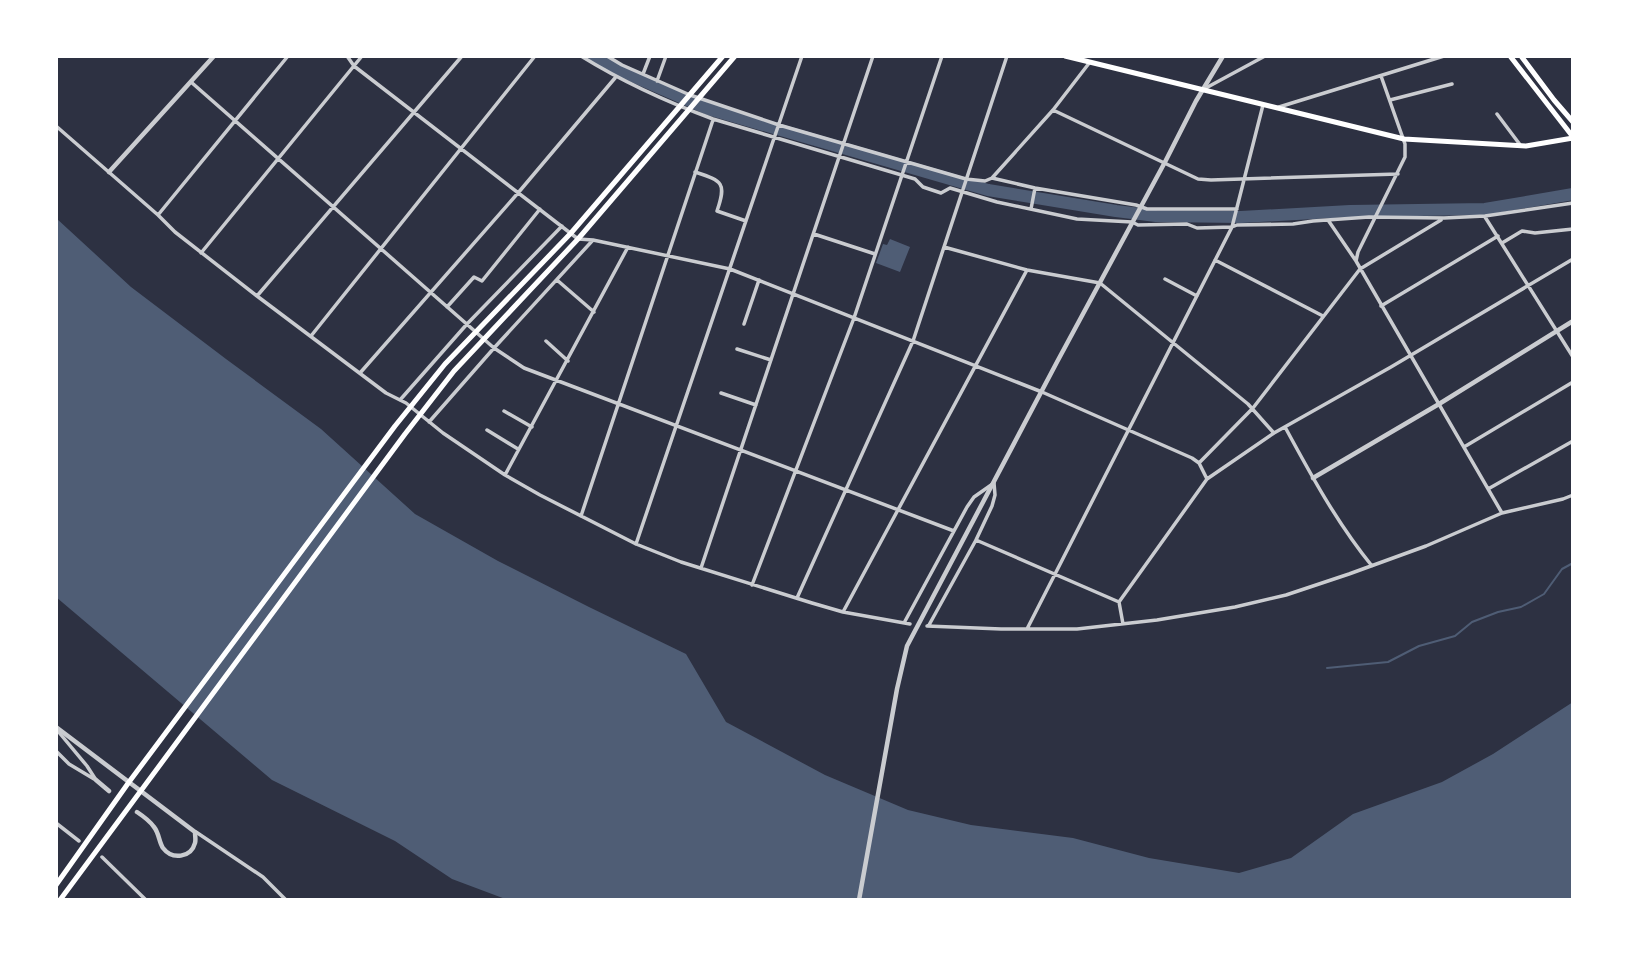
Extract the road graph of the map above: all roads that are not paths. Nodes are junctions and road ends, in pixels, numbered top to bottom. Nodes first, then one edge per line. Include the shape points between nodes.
1 (214, 56) edge
2 (288, 56) edge
3 (347, 56) edge
4 (362, 56) edge
5 (462, 56) edge
6 (535, 56) edge
7 (581, 56) edge
8 (607, 56) edge
9 (650, 56) edge
10 (666, 56) edge
11 (723, 56) edge
12 (735, 56) edge
13 (802, 56) edge
14 (873, 56) edge
15 (942, 56) edge
16 (1007, 56) edge
17 (1065, 56) edge
18 (1222, 56) edge
19 (1265, 56) edge
20 (1444, 56) edge
21 (1510, 56) edge
22 (1521, 56) edge
23 (1090, 62) junction
24 (354, 66) junction
25 (643, 74) junction
26 (1381, 76) junction
27 (615, 77) junction
28 (657, 81) junction
29 (191, 82) junction
30 (1452, 84) dead end
31 (1202, 90) junction
32 (689, 96) junction
33 (699, 99) junction
34 (1390, 100) junction
35 (1263, 105) junction
36 (681, 106) junction
37 (1277, 108) junction
38 (689, 110) junction
39 (1053, 110) junction
40 (414, 113) junction
41 (1497, 114) dead end
42 (713, 119) junction
43 (235, 121) junction
44 (1573, 122) edge
45 (779, 125) junction
46 (56, 126) edge
47 (775, 137) junction
48 (1573, 138) edge
49 (1404, 139) junction
50 (844, 143) junction
51 (1521, 146) junction
52 (461, 148) junction
53 (839, 156) junction
54 (278, 158) junction
55 (907, 161) junction
56 (1165, 162) junction
57 (109, 172) junction
58 (695, 172) junction
59 (1398, 174) junction
60 (902, 176) junction
61 (992, 178) junction
62 (966, 179) junction
63 (1245, 179) junction
64 (1035, 188) junction
65 (962, 191) junction
66 (518, 192) junction
67 (1573, 203) edge
68 (333, 207) junction
69 (1139, 208) junction
70 (540, 209) junction
71 (1031, 209) junction
72 (1237, 209) junction
73 (158, 215) junction
74 (1485, 216) junction
75 (1375, 217) junction
76 (1444, 218) junction
77 (1328, 220) junction
78 (746, 221) junction
79 (1132, 222) junction
80 (562, 226) junction
81 (1232, 227) junction
82 (1573, 229) edge
83 (571, 233) junction
84 (814, 234) junction
85 (1498, 236) junction
86 (578, 239) junction
87 (593, 240) junction
88 (1502, 243) junction
89 (628, 247) junction
90 (944, 247) junction
91 (381, 248) junction
92 (201, 253) junction
93 (875, 254) junction
94 (668, 256) junction
95 (1215, 260) junction
96 (1573, 260) edge
97 (1356, 261) junction
98 (730, 269) junction
99 (1360, 269) junction
100 (1027, 270) junction
101 (1165, 279) dead end
102 (557, 280) junction
103 (759, 280) junction
104 (1100, 283) junction
105 (1529, 285) junction
106 (430, 292) junction
107 (793, 294) junction
108 (257, 296) junction
109 (1197, 296) junction
110 (1381, 306) junction
111 (447, 307) junction
112 (594, 312) junction
113 (1324, 316) junction
114 (854, 318) junction
115 (1573, 321) edge
116 (467, 324) junction
117 (744, 324) dead end
118 (1557, 331) junction
119 (311, 336) junction
120 (547, 341) dead end
121 (913, 341) junction
122 (1173, 342) junction
123 (494, 348) junction
124 (737, 349) dead end
125 (1409, 356) junction
126 (1573, 357) edge
127 (568, 360) junction
128 (771, 360) junction
129 (976, 366) junction
130 (360, 373) junction
131 (557, 380) junction
132 (1573, 382) edge
133 (1042, 392) junction
134 (721, 393) dead end
135 (400, 400) junction
136 (619, 404) junction
137 (1439, 404) junction
138 (756, 405) junction
139 (1253, 408) junction
140 (504, 411) dead end
141 (429, 422) junction
142 (677, 425) junction
143 (531, 427) junction
144 (1285, 427) junction
145 (487, 430) dead end
146 (1128, 430) junction
147 (1274, 433) junction
148 (1573, 441) edge
149 (1464, 447) junction
150 (519, 450) junction
151 (741, 450) junction
152 (1199, 463) junction
153 (795, 471) junction
154 (505, 475) junction
155 (1313, 478) junction
156 (1207, 479) junction
157 (993, 483) junction
158 (1488, 489) junction
159 (846, 490) junction
160 (1573, 495) edge
161 (898, 509) junction
162 (1502, 513) junction
163 (581, 516) junction
164 (954, 531) junction
165 (976, 540) junction
166 (636, 544) junction
167 (1372, 565) junction
168 (701, 569) junction
169 (1054, 575) junction
170 (752, 585) junction
171 (797, 598) junction
172 (1119, 602) junction
173 (842, 612) junction
174 (904, 623) junction
175 (910, 624) dead end
176 (1123, 624) junction
177 (1027, 629) junction
178 (56, 728) edge
179 (56, 751) edge
180 (96, 780) junction
181 (129, 782) junction
182 (142, 790) junction
183 (110, 791) dead end
184 (137, 812) dead end
185 (56, 823) edge
186 (195, 832) junction
187 (79, 841) dead end
188 (102, 857) dead end
189 (56, 885) edge
190 (60, 900) edge
191 (146, 900) edge
192 (286, 900) edge
193 (859, 900) edge

1 - 29 street
2 - 43 street
3 - 24 street
4 - 24 street
5 - 40 street
6 - 52 street
7 - 27 street
8 - 25 street
9 - 25 street
10 - 28 street
11 - 32 main road
12 - 33 main road
13 - 45 street
14 - 50 street
15 - 55 street
16 - 62 street
17 - 23 main road
18 - 31 street
19 - 31 street
20 - 26 street
21 - 48 main road
22 - 44 main road
23 - 31 main road
23 - 39 street
24 - 40 street
24 - 54 street
25 - 28 street
26 - 34 street
26 - 37 street
27 - 36 street
27 - 66 street
28 - 32 street
29 - 43 street
29 - 57 street
30 - 34 street
31 - 35 main road
31 - 56 street
32 - 33 street
32 - 36 main road
33 - 38 main road
33 - 45 street
34 - 49 street
35 - 37 main road
35 - 63 street
36 - 38 street
36 - 83 main road
37 - 49 main road
38 - 42 street
38 - 86 main road
39 - 56 street
39 - 61 street
40 - 52 street
40 - 68 street
41 - 51 street
42 - 47 street
42 - 58 street
43 - 54 street
43 - 73 street
45 - 47 street
45 - 50 street
46 - 57 street
47 - 53 street
47 - 78 street
48 - 51 main road
49 - 51 main road
49 - 59 street via 1405,158
50 - 53 street
50 - 55 street
52 - 66 street
52 - 91 street
53 - 60 street
53 - 84 street
54 - 68 street
54 - 92 street
55 - 60 street
55 - 62 street
56 - 63 street via 1198,178
56 - 69 street
57 - 73 street
58 - 78 street via 717,179 722,195 717,211
58 - 94 street
59 - 63 street
59 - 75 street
60 - 65 street via 941,193 950,188
60 - 93 street
61 - 62 street
61 - 64 street
62 - 65 street
63 - 72 street
64 - 69 street
64 - 71 street
65 - 71 street
65 - 90 street
66 - 70 street
66 - 106 street
67 - 74 street
68 - 91 street
68 - 108 street
69 - 72 street
69 - 79 street
70 - 80 street
70 - 111 street via 482,281 474,277
71 - 79 street via 1077,219
72 - 81 street
73 - 92 street
74 - 76 street
74 - 85 street
75 - 76 street
75 - 77 street
75 - 97 street
76 - 99 street
77 - 81 street
77 - 97 street
78 - 98 street
79 - 81 street
79 - 104 street
80 - 83 street
80 - 116 street
81 - 95 street
82 - 88 street via 1522,231
83 - 86 street
83 - 181 main road via 445,364 395,426
84 - 93 street
84 - 107 street
85 - 88 street
85 - 110 street
86 - 87 street
86 - 182 main road via 454,371
87 - 89 street
87 - 102 street
88 - 105 street
89 - 94 street
89 - 112 street
90 - 100 street
90 - 121 street
91 - 106 street
91 - 119 street
92 - 108 street
93 - 114 street
94 - 98 street
94 - 136 street
95 - 109 street
95 - 113 street
96 - 105 street
97 - 99 street
98 - 103 street
98 - 142 street
99 - 110 street
99 - 113 street
100 - 104 street
100 - 129 street
101 - 109 street
102 - 112 street
102 - 123 street
103 - 107 street
103 - 117 street
104 - 122 street
104 - 133 street
105 - 118 street
105 - 125 street
106 - 111 street
106 - 130 street
107 - 114 street
107 - 128 street
108 - 119 street
109 - 122 street
110 - 125 street
111 - 116 street
112 - 127 street
113 - 139 street
114 - 121 street
114 - 153 street
115 - 118 street
116 - 123 street
116 - 135 street
118 - 126 street
118 - 137 street
119 - 130 street
120 - 127 street
121 - 129 street
121 - 159 street
122 - 139 street
122 - 146 street
123 - 131 street via 523,368
123 - 141 street
124 - 128 street
125 - 137 street
125 - 144 street
127 - 131 street
128 - 138 street
129 - 133 street
129 - 161 street
130 - 135 street
131 - 136 street
131 - 143 street
132 - 149 street
133 - 146 street
133 - 157 street
134 - 138 street
135 - 141 street
136 - 142 street
136 - 163 street
137 - 149 street
137 - 155 street
138 - 151 street
139 - 147 street
139 - 152 street
140 - 143 street
141 - 154 street
142 - 151 street
142 - 166 street
143 - 150 street
144 - 147 street
144 - 155 street
145 - 150 street
146 - 152 street
146 - 169 street
147 - 156 street
148 - 158 street
149 - 158 street
150 - 154 street
151 - 153 street
151 - 168 street
152 - 156 street
153 - 159 street
153 - 170 street
154 - 163 street
155 - 167 street via 1349,538
156 - 172 street
157 - 164 street via 974,497
157 - 165 street via 992,506
157 - 193 street via 907,646
158 - 162 street
159 - 161 street
159 - 171 street
160 - 162 street
161 - 164 street
161 - 173 street
162 - 167 street
163 - 166 street
164 - 174 street
165 - 169 street
165 - 177 street via 928,625
166 - 168 street
167 - 176 street via 1286,596
168 - 170 street
169 - 172 street
169 - 177 street
170 - 171 street
171 - 173 street
172 - 176 street
173 - 174 street
174 - 175 street
176 - 177 street
178 - 180 street
178 - 181 street
179 - 180 street
180 - 183 street
181 - 182 street
181 - 189 main road
182 - 186 street
182 - 190 main road
184 - 186 street via 154,826 163,848 178,856 191,851
185 - 187 street
186 - 192 street via 263,877
188 - 191 street

